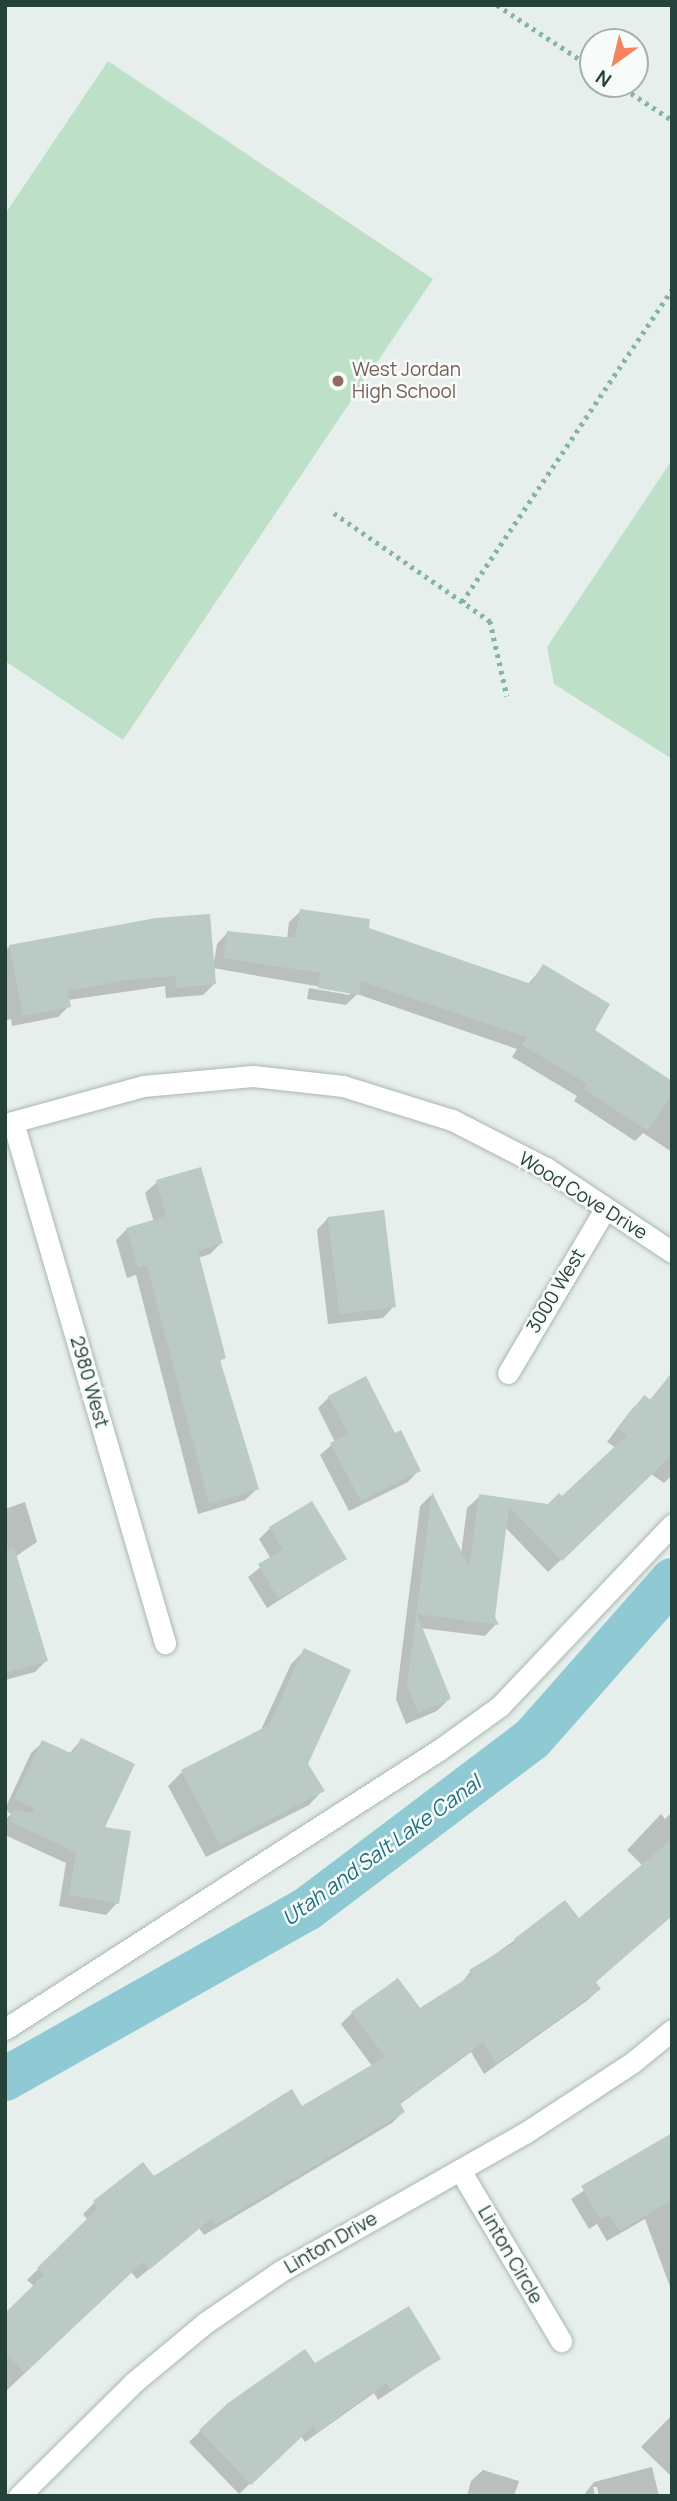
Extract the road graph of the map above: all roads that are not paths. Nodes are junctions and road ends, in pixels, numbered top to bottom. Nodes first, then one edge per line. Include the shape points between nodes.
1 (9, 1123) edge
2 (605, 1209) junction
3 (672, 1252) edge
4 (508, 1373) dead end
5 (672, 1525) edge
6 (165, 1643) dead end
7 (5, 2029) edge
8 (672, 2030) edge
9 (460, 2170) junction
10 (561, 2341) dead end
11 (19, 2496) edge

1 - 2 street, Wood Cove Drive via 143,1086 253,1076 343,1086 452,1120 546,1168
1 - 6 street, 2980 West
2 - 3 street, Wood Cove Drive
2 - 4 street, 3000 West
5 - 7 street via 500,1706 439,1750
8 - 9 street, Linton Drive via 633,2062
9 - 10 street, Linton Circle
9 - 11 street, Linton Drive via 281,2271 205,2323 133,2383

